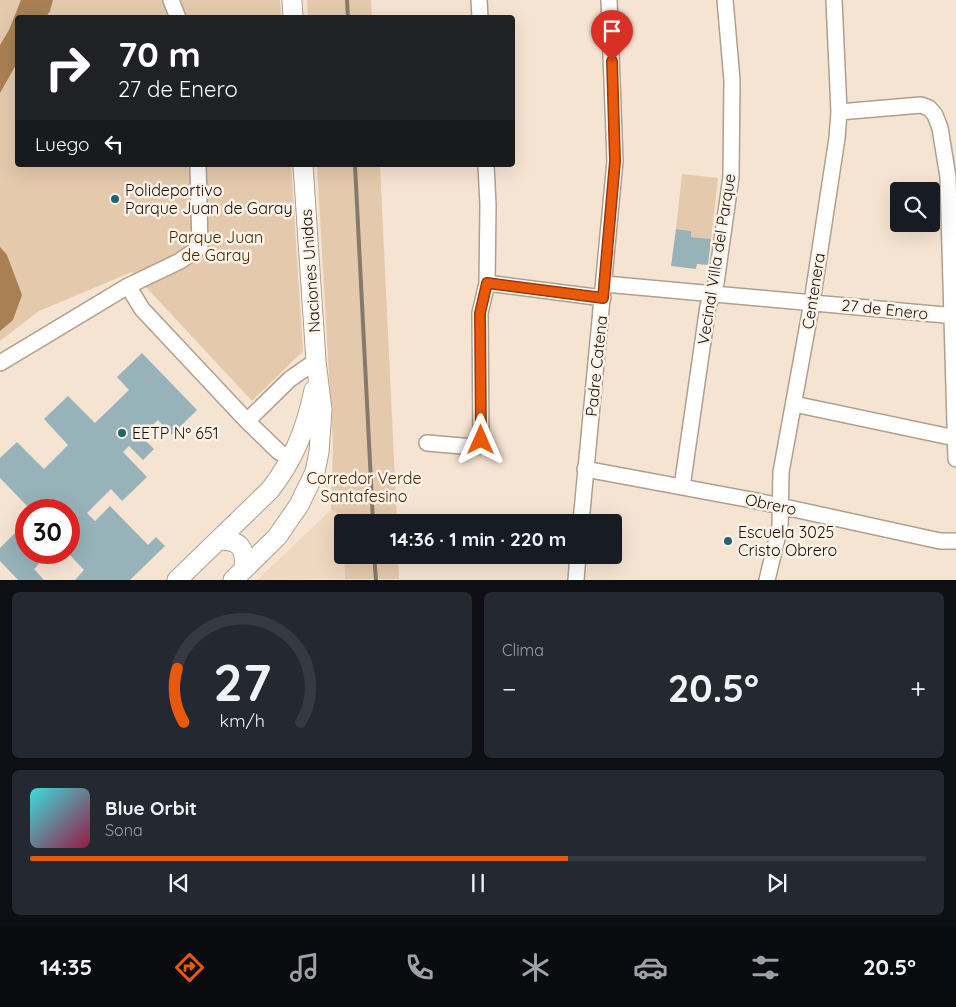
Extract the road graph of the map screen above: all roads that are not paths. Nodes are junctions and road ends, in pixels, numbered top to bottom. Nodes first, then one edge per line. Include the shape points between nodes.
1 (172, 0) edge
2 (292, 0) edge
3 (479, 0) edge
4 (609, 0) edge
5 (726, 0) edge
6 (834, 0) edge
7 (177, 15) edge
8 (293, 15) edge
9 (480, 15) edge
10 (839, 112) junction
11 (951, 165) edge
12 (198, 167) edge
13 (303, 167) edge
14 (486, 167) edge
15 (487, 283) junction
16 (128, 286) junction
17 (604, 291) junction
18 (712, 294) junction
19 (812, 302) junction
20 (954, 316) edge
21 (0, 363) edge
22 (316, 369) junction
23 (794, 404) junction
24 (247, 421) junction
25 (955, 438) edge
26 (427, 443) dead end
27 (291, 459) junction
28 (956, 459) edge
29 (586, 469) junction
30 (682, 487) junction
31 (781, 506) junction
32 (582, 514) edge
33 (219, 540) junction
34 (956, 541) edge
35 (577, 564) edge
36 (238, 574) edge
37 (177, 580) edge
38 (576, 580) edge
39 (767, 580) edge

1 - 7 street
2 - 8 street
3 - 9 street
4 - 17 street, Padre Catena via 615,161
5 - 18 street, Vecinal Villa del Parque via 732,80 731,177
6 - 10 street, Centenera
10 - 11 street via 921,105 929,108 935,115
10 - 19 street, Centenera
11 - 20 street via 948,178
12 - 16 street via 200,247 180,261
13 - 22 street, Naciones Unidas
14 - 15 street
15 - 17 street, 27 de Enero
15 - 26 street via 480,313 481,440 474,447
16 - 21 street
16 - 24 street via 142,309
17 - 18 street, 27 de Enero
17 - 29 street, Padre Catena
18 - 19 street, 27 de Enero
18 - 30 street, Vecinal Villa del Parque
19 - 20 street, 27 de Enero
19 - 23 street, Centenera
20 - 25 street
22 - 24 street via 290,379
22 - 27 street via 307,424
22 - 36 street via 322,410 315,472 299,505 277,537
23 - 25 street
23 - 31 street, Centenera via 781,472
24 - 27 street via 279,452
25 - 28 street
27 - 33 street via 270,490
29 - 30 street, Obrero
29 - 32 street, Padre Catena
30 - 31 street, Obrero
31 - 34 street, Obrero via 940,541
31 - 39 street, Centenera via 780,526
33 - 36 street via 228,540 244,551 245,558
33 - 37 street
35 - 38 street

